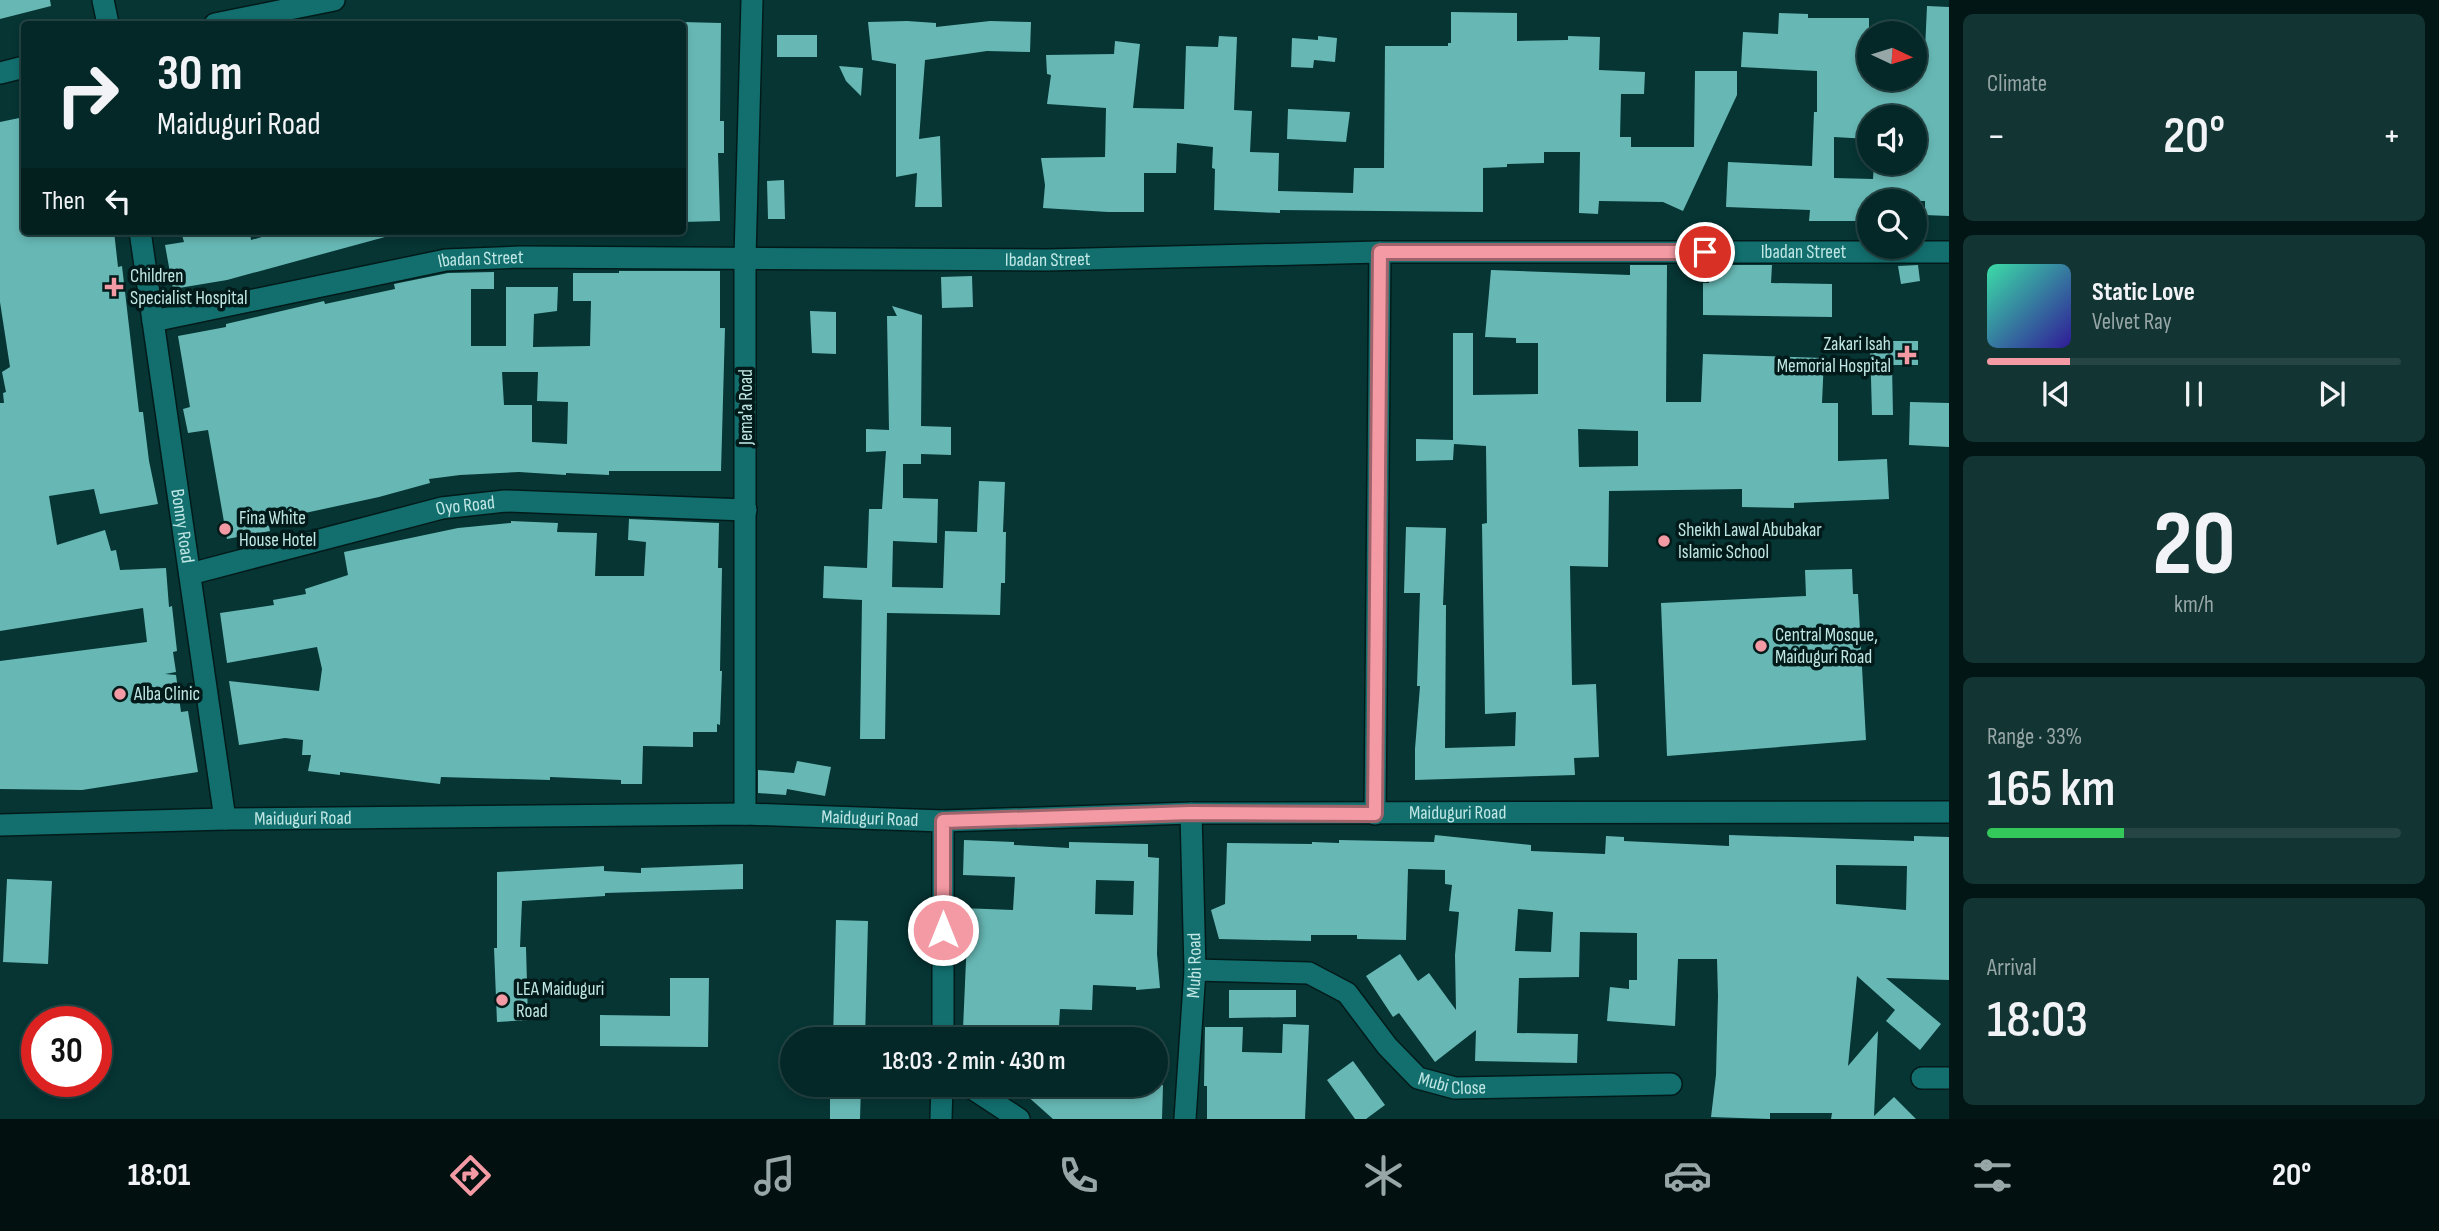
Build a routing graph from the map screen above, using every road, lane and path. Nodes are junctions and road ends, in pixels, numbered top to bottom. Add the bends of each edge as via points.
1 (103, 0) edge
2 (334, 0) edge
3 (752, 0) edge
4 (107, 21) edge
5 (230, 21) edge
6 (21, 68) edge
7 (0, 73) edge
8 (141, 235) edge
9 (1949, 251) edge
10 (1380, 252) junction
11 (745, 258) junction
12 (153, 321) junction
13 (746, 510) junction
14 (190, 574) junction
15 (1191, 813) junction
16 (1949, 813) edge
17 (745, 814) junction
18 (1375, 814) junction
19 (225, 818) junction
20 (943, 821) junction
21 (0, 825) edge
22 (1195, 970) junction
23 (943, 1027) edge
24 (1949, 1077) edge
25 (1922, 1078) dead end
26 (1671, 1084) dead end
27 (942, 1097) edge
28 (985, 1097) edge
29 (941, 1119) edge
30 (1019, 1119) edge
31 (1185, 1119) edge

1 - 4 street
2 - 5 street
3 - 11 street, Jema'a Road
6 - 7 street
8 - 12 street, Bonny Road
9 - 10 street, Ibadan Street
10 - 11 street, Ibadan Street via 1046,260
10 - 18 street
11 - 12 street, Ibadan Street via 446,260
11 - 13 street, Jema'a Road
12 - 14 street, Bonny Road
13 - 14 street, Oyo Road via 505,501 442,508
13 - 17 street, Jema'a Road
14 - 19 street, Bonny Road
15 - 18 street, Maiduguri Road
15 - 20 street, Maiduguri Road
15 - 22 street, Mubi Road
16 - 18 street, Maiduguri Road
17 - 19 street, Maiduguri Road
17 - 20 street, Maiduguri Road
19 - 21 street, Maiduguri Road
20 - 23 street
22 - 26 street, Mubi Close via 1309,973 1347,993 1418,1078 1455,1088
22 - 31 street, Mubi Road
24 - 25 street
27 - 29 street
28 - 30 street

